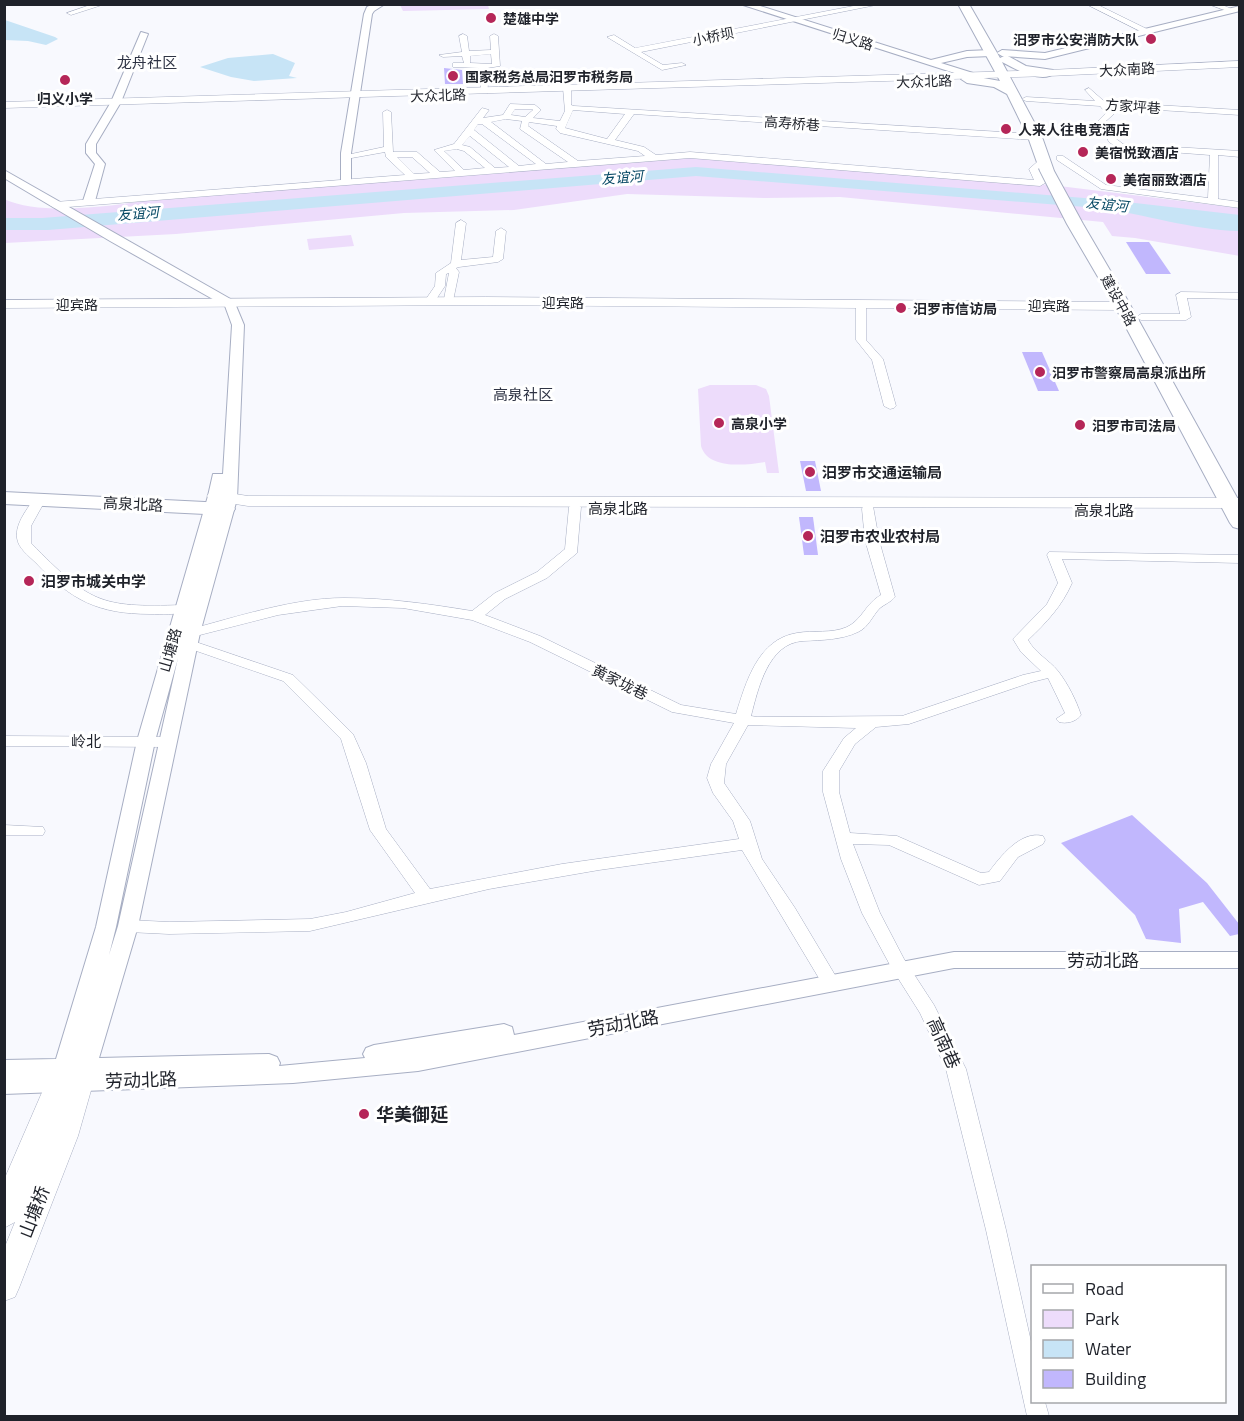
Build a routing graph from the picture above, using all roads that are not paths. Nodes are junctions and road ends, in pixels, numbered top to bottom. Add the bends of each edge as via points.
1 (102, 4) edge
2 (381, 4) edge
3 (742, 4) edge
4 (878, 4) edge
5 (963, 4) edge
6 (973, 4) edge
7 (1089, 4) edge
8 (1211, 4) edge
9 (1233, 8) edge
10 (71, 14) dead end
11 (795, 21) junction
12 (1145, 30) junction
13 (144, 34) dead end
14 (463, 36) dead end
15 (494, 36) dead end
16 (611, 37) dead end
17 (633, 51) junction
18 (495, 52) junction
19 (466, 54) junction
20 (443, 55) dead end
21 (999, 55) junction
22 (932, 63) junction
23 (456, 65) dead end
24 (467, 65) junction
25 (682, 65) dead end
26 (483, 66) junction
27 (1239, 66) edge
28 (949, 69) junction
29 (1051, 75) junction
30 (936, 76) junction
31 (968, 77) junction
32 (1013, 83) junction
33 (567, 89) junction
34 (1089, 90) dead end
35 (485, 91) junction
36 (356, 96) junction
37 (116, 104) junction
38 (1103, 104) junction
39 (4, 106) edge
40 (567, 106) junction
41 (485, 110) dead end
42 (387, 112) dead end
43 (631, 112) junction
44 (1239, 113) edge
45 (506, 117) junction
46 (527, 119) junction
47 (480, 122) junction
48 (562, 124) junction
49 (469, 131) junction
50 (1035, 137) junction
51 (594, 139) junction
52 (609, 142) junction
53 (574, 145) dead end
54 (457, 146) junction
55 (438, 150) junction
56 (389, 152) junction
57 (1214, 153) junction
58 (414, 154) junction
59 (1239, 154) edge
60 (346, 156) junction
61 (653, 158) junction
62 (575, 164) junction
63 (1061, 164) junction
64 (1046, 165) junction
65 (544, 166) junction
66 (516, 168) junction
67 (492, 170) junction
68 (461, 172) junction
69 (4, 173) edge
70 (437, 174) junction
71 (411, 176) junction
72 (4, 179) edge
73 (346, 180) junction
74 (89, 201) junction
75 (1213, 202) junction
76 (1239, 205) edge
77 (59, 209) junction
78 (460, 223) dead end
79 (501, 231) dead end
80 (453, 266) junction
81 (1239, 296) edge
82 (431, 299) junction
83 (449, 299) junction
84 (4, 302) edge
85 (222, 302) junction
86 (1121, 303) junction
87 (861, 304) junction
88 (1141, 317) junction
89 (890, 406) dead end
90 (4, 487) edge
91 (4, 498) edge
92 (40, 500) junction
93 (220, 503) junction
94 (575, 507) junction
95 (1237, 508) edge
96 (867, 509) junction
97 (1239, 559) edge
98 (182, 609) junction
99 (475, 616) junction
100 (191, 639) junction
101 (1052, 673) junction
102 (1064, 719) dead end
103 (742, 720) junction
104 (872, 723) junction
105 (4, 741) edge
106 (146, 741) junction
107 (168, 742) junction
108 (4, 830) edge
109 (37, 831) dead end
110 (844, 838) junction
111 (1037, 840) dead end
112 (747, 844) junction
113 (427, 897) junction
114 (128, 926) junction
115 (1239, 951) edge
116 (1239, 960) edge
117 (900, 966) junction
118 (826, 975) junction
119 (4, 1069) edge
120 (73, 1074) junction
121 (4, 1085) edge
122 (50, 1137) junction
123 (4, 1216) edge
124 (4, 1288) edge
125 (1031, 1389) edge

1 - 10 street
2 - 36 street via 368,14
3 - 11 street, 归义路
4 - 11 street, 小桥坝
5 - 21 main road
6 - 21 main road
7 - 12 street
8 - 9 street
9 - 12 street
11 - 17 street, 小桥坝
11 - 22 street, 归义路
12 - 21 street via 1045,56
13 - 37 street
14 - 19 street
15 - 18 street
16 - 17 street
17 - 25 street via 662,68
18 - 19 street
18 - 26 street via 496,66
19 - 20 street
19 - 24 street
21 - 22 street via 967,54
21 - 29 main road via 1023,69
21 - 32 main road
22 - 28 street, 归义路
22 - 31 street
23 - 24 street
24 - 26 street
26 - 35 street
27 - 29 main road, 大众南路
28 - 30 main road
28 - 31 street, 归义路
29 - 32 main road, 大众南路
30 - 31 main road, 大众北路
30 - 33 main road, 大众北路
31 - 32 main road
31 - 33 main road, 大众北路
32 - 38 street, 方家坪巷
32 - 50 main road, 建设中路
32 - 63 main road, 建设中路
33 - 35 main road, 大众北路
33 - 36 main road, 大众北路
33 - 40 street
34 - 38 street
35 - 36 main road, 大众北路
36 - 37 main road, 大众北路
36 - 60 street
37 - 39 main road, 大众北路
37 - 74 street via 91,144 91,153 100,164
38 - 44 street, 方家坪巷
38 - 57 street via 1111,113 1102,121 1112,140 1121,146
40 - 43 street, 高寿桥巷
40 - 48 street via 569,111
41 - 47 street
42 - 56 street
43 - 50 street, 高寿桥巷
43 - 52 street
45 - 46 street
45 - 46 street via 513,106 535,107 537,110
45 - 47 street
46 - 48 street
46 - 62 street via 524,127
47 - 49 street
47 - 65 street
48 - 51 street via 563,131
49 - 54 street
49 - 66 street
50 - 64 main road, 建设中路
51 - 52 street
51 - 53 street
52 - 61 street via 640,149
54 - 55 street
54 - 67 street via 467,149
55 - 58 street
55 - 68 street
56 - 58 street
56 - 60 street
56 - 71 street
57 - 59 street
57 - 75 street
58 - 70 street
60 - 73 street
61 - 62 street
61 - 64 street via 742,158 1040,183 1033,169
62 - 65 street
63 - 75 street via 1075,165 1089,180 1104,187
63 - 88 main road, 建设中路
64 - 86 main road, 建设中路
65 - 66 street
66 - 67 street
67 - 68 street
68 - 70 street
69 - 77 street
70 - 71 street
71 - 73 street
72 - 77 street
73 - 74 street
74 - 77 street
75 - 76 street
77 - 85 street
78 - 80 street
79 - 80 street via 498,259
80 - 82 street via 441,273 440,286
80 - 83 street
81 - 88 street via 1181,295 1186,317
82 - 83 main road, 迎宾路
82 - 85 main road, 迎宾路
83 - 86 main road, 迎宾路
84 - 85 main road, 迎宾路
85 - 87 main road, 迎宾路
85 - 93 street, 山塘路 via 238,325
86 - 87 main road, 迎宾路
86 - 95 main road, 建设中路
87 - 89 street via 861,340 877,359
88 - 95 main road, 建设中路 via 1182,387
90 - 93 main road, 高泉北路
91 - 92 main road, 高泉北路
92 - 93 main road, 高泉北路
92 - 98 street via 24,523 23,538 67,585 96,603 122,609
93 - 94 main road, 高泉北路
93 - 95 main road, 高泉北路
93 - 98 street, 山塘路
93 - 100 street, 山塘路
94 - 96 main road, 高泉北路
94 - 99 street via 572,550 542,575 500,596
95 - 96 main road, 高泉北路
96 - 103 street via 888,597 878,601 859,626 843,634 793,636 779,644 759,670
97 - 101 street via 1054,555 1065,583 1060,597 1020,639 1024,649
98 - 106 street, 山塘路
99 - 100 street, 黄家垅巷 via 403,604 342,602 278,611
99 - 103 street, 黄家垅巷 via 535,639 677,709
100 - 107 street, 山塘路
100 - 113 street via 288,678 348,737 378,830
101 - 102 street via 1073,715
101 - 104 street, 黄家垅巷 via 904,721
103 - 104 street, 黄家垅巷
103 - 112 street via 738,734 716,766 715,781 740,818
104 - 110 street, 高南巷 via 849,741 831,771 831,792
105 - 106 street, 岭北
106 - 107 street, 岭北
106 - 120 street, 山塘路
107 - 114 street, 山塘路
108 - 109 street
110 - 111 street via 891,840 979,879 994,877 1012,852
110 - 117 street, 高南巷 via 871,913
112 - 113 street via 587,866
112 - 118 street
113 - 114 street via 310,925
114 - 120 street, 山塘路
115 - 117 street, 劳动北路 via 950,952
116 - 117 street, 劳动北路 via 954,960
117 - 118 street, 劳动北路
117 - 120 street, 劳动北路 via 418,1062 293,1074
117 - 125 street, 高南巷 via 928,1010 956,1069
118 - 120 street, 劳动北路 via 410,1050 291,1062
119 - 120 street, 劳动北路
120 - 121 street, 劳动北路
120 - 122 main road, 山塘路
122 - 123 main road, 山塘桥
122 - 124 main road, 山塘桥

